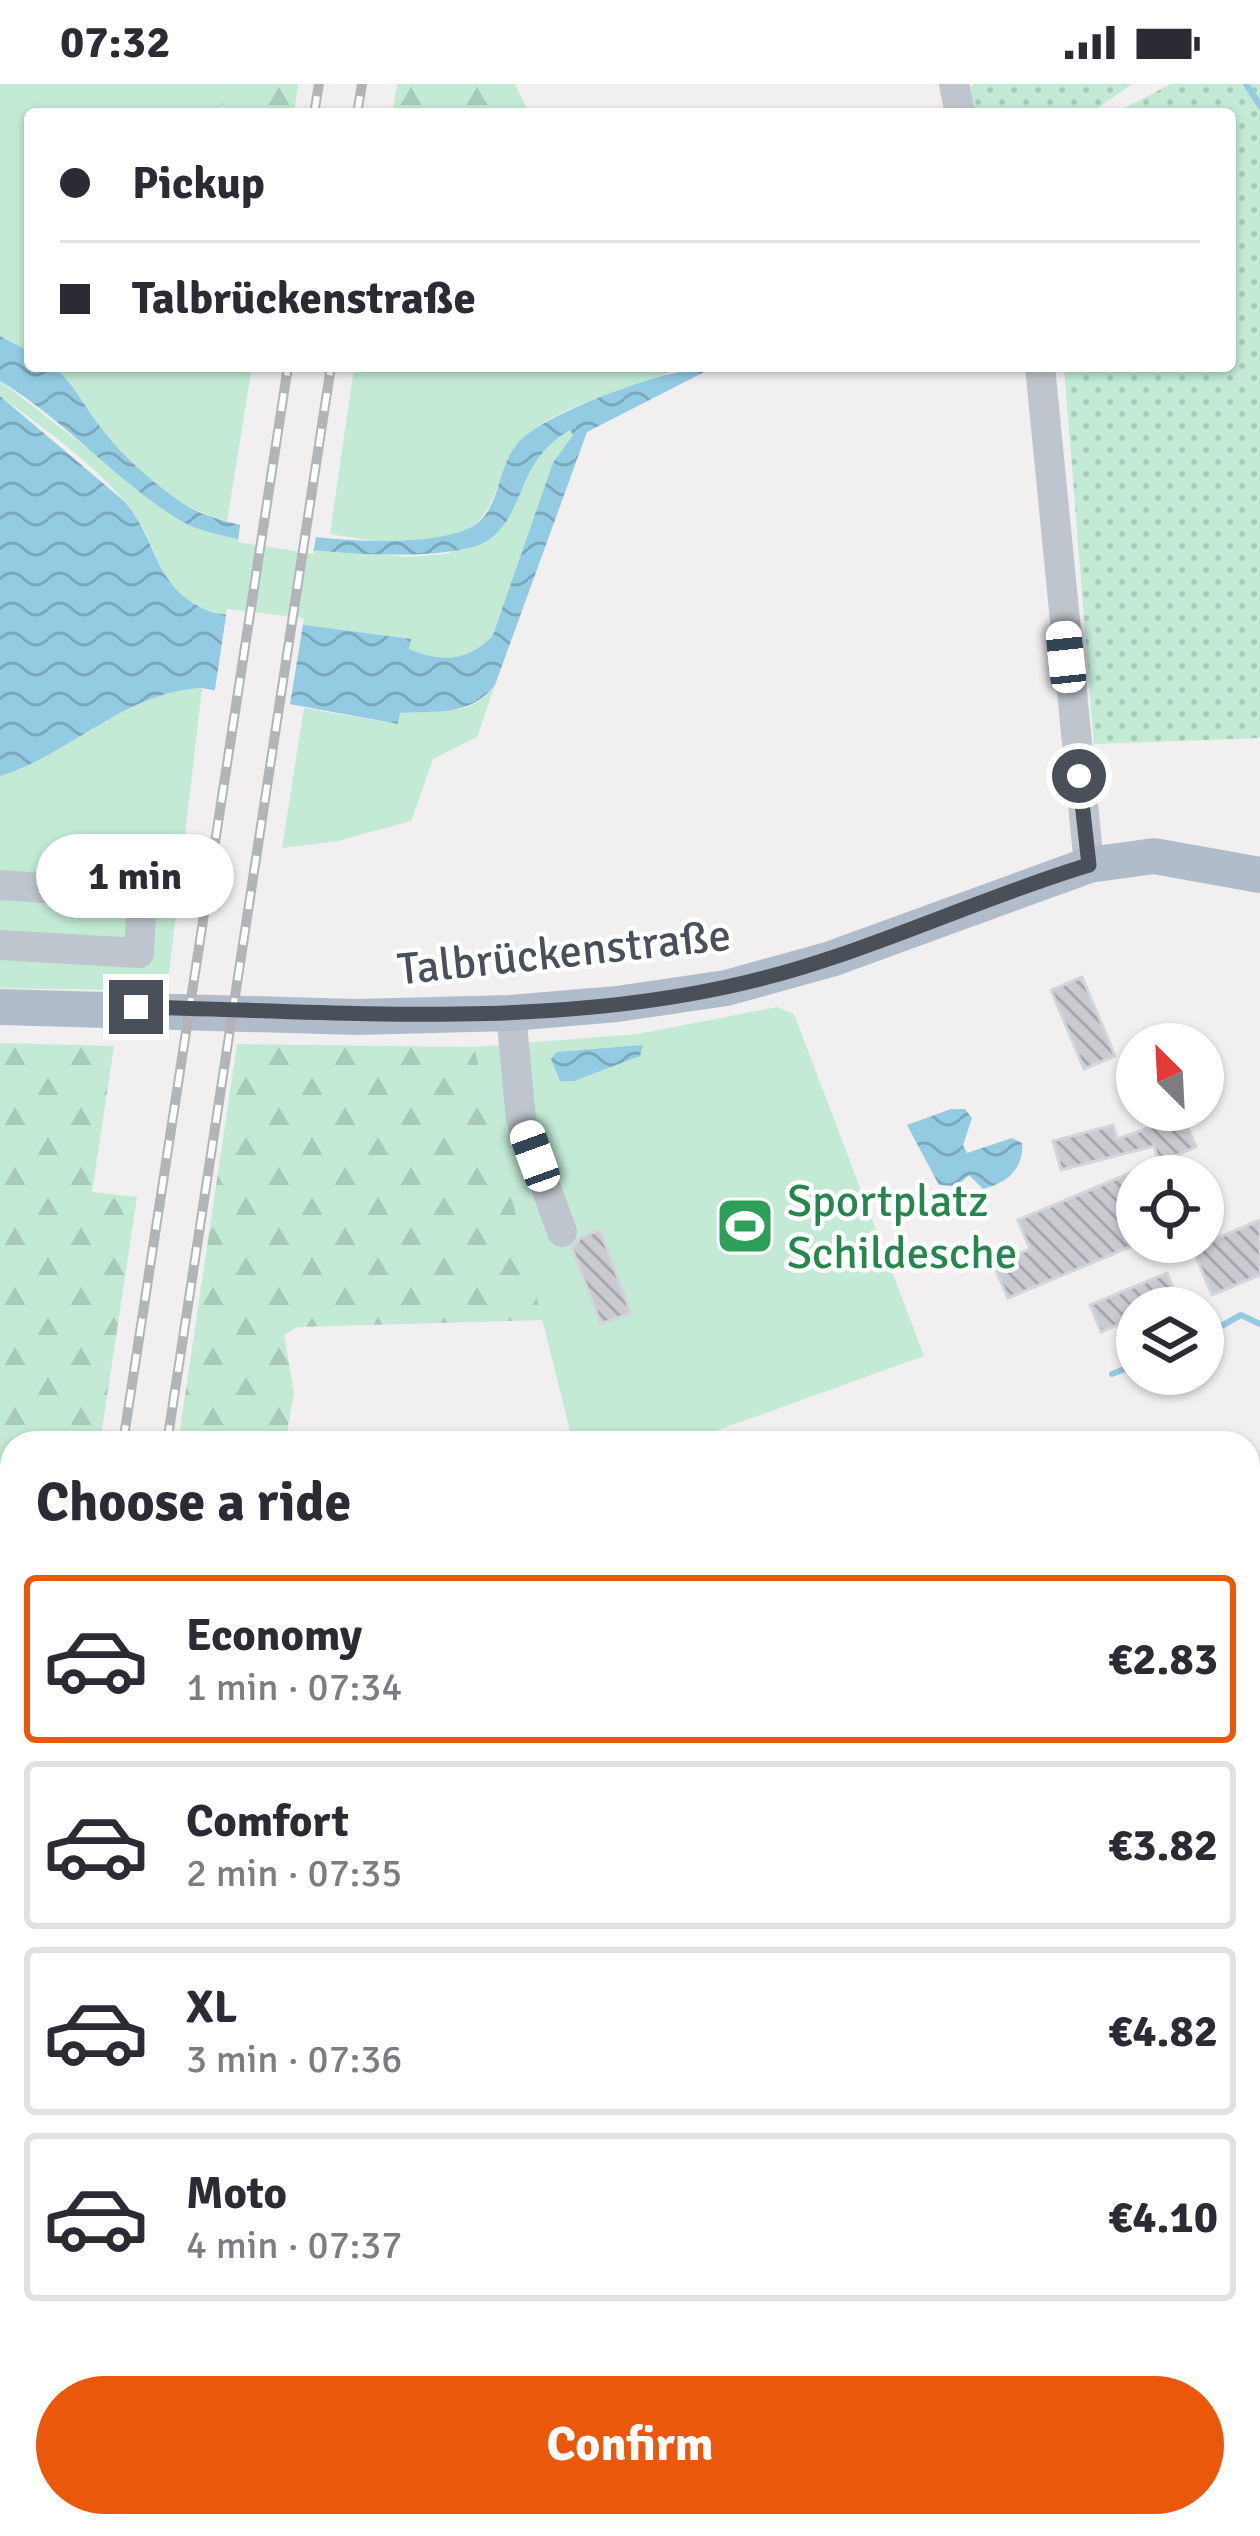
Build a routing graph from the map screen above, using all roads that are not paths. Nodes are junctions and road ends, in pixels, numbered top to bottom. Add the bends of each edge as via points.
1 (1041, 372) edge
2 (1089, 865) junction
3 (1260, 875) edge
4 (0, 885) edge
5 (0, 945) edge
6 (0, 1007) edge
7 (511, 1013) junction
8 (562, 1232) dead end

1 - 2 lane
2 - 3 main road, Talbrückenstraße via 1154,856
2 - 7 main road, Talbrückenstraße via 761,979
4 - 5 lane via 142,895 139,953
6 - 7 main road, Talbrückenstraße
7 - 8 lane via 521,1119

